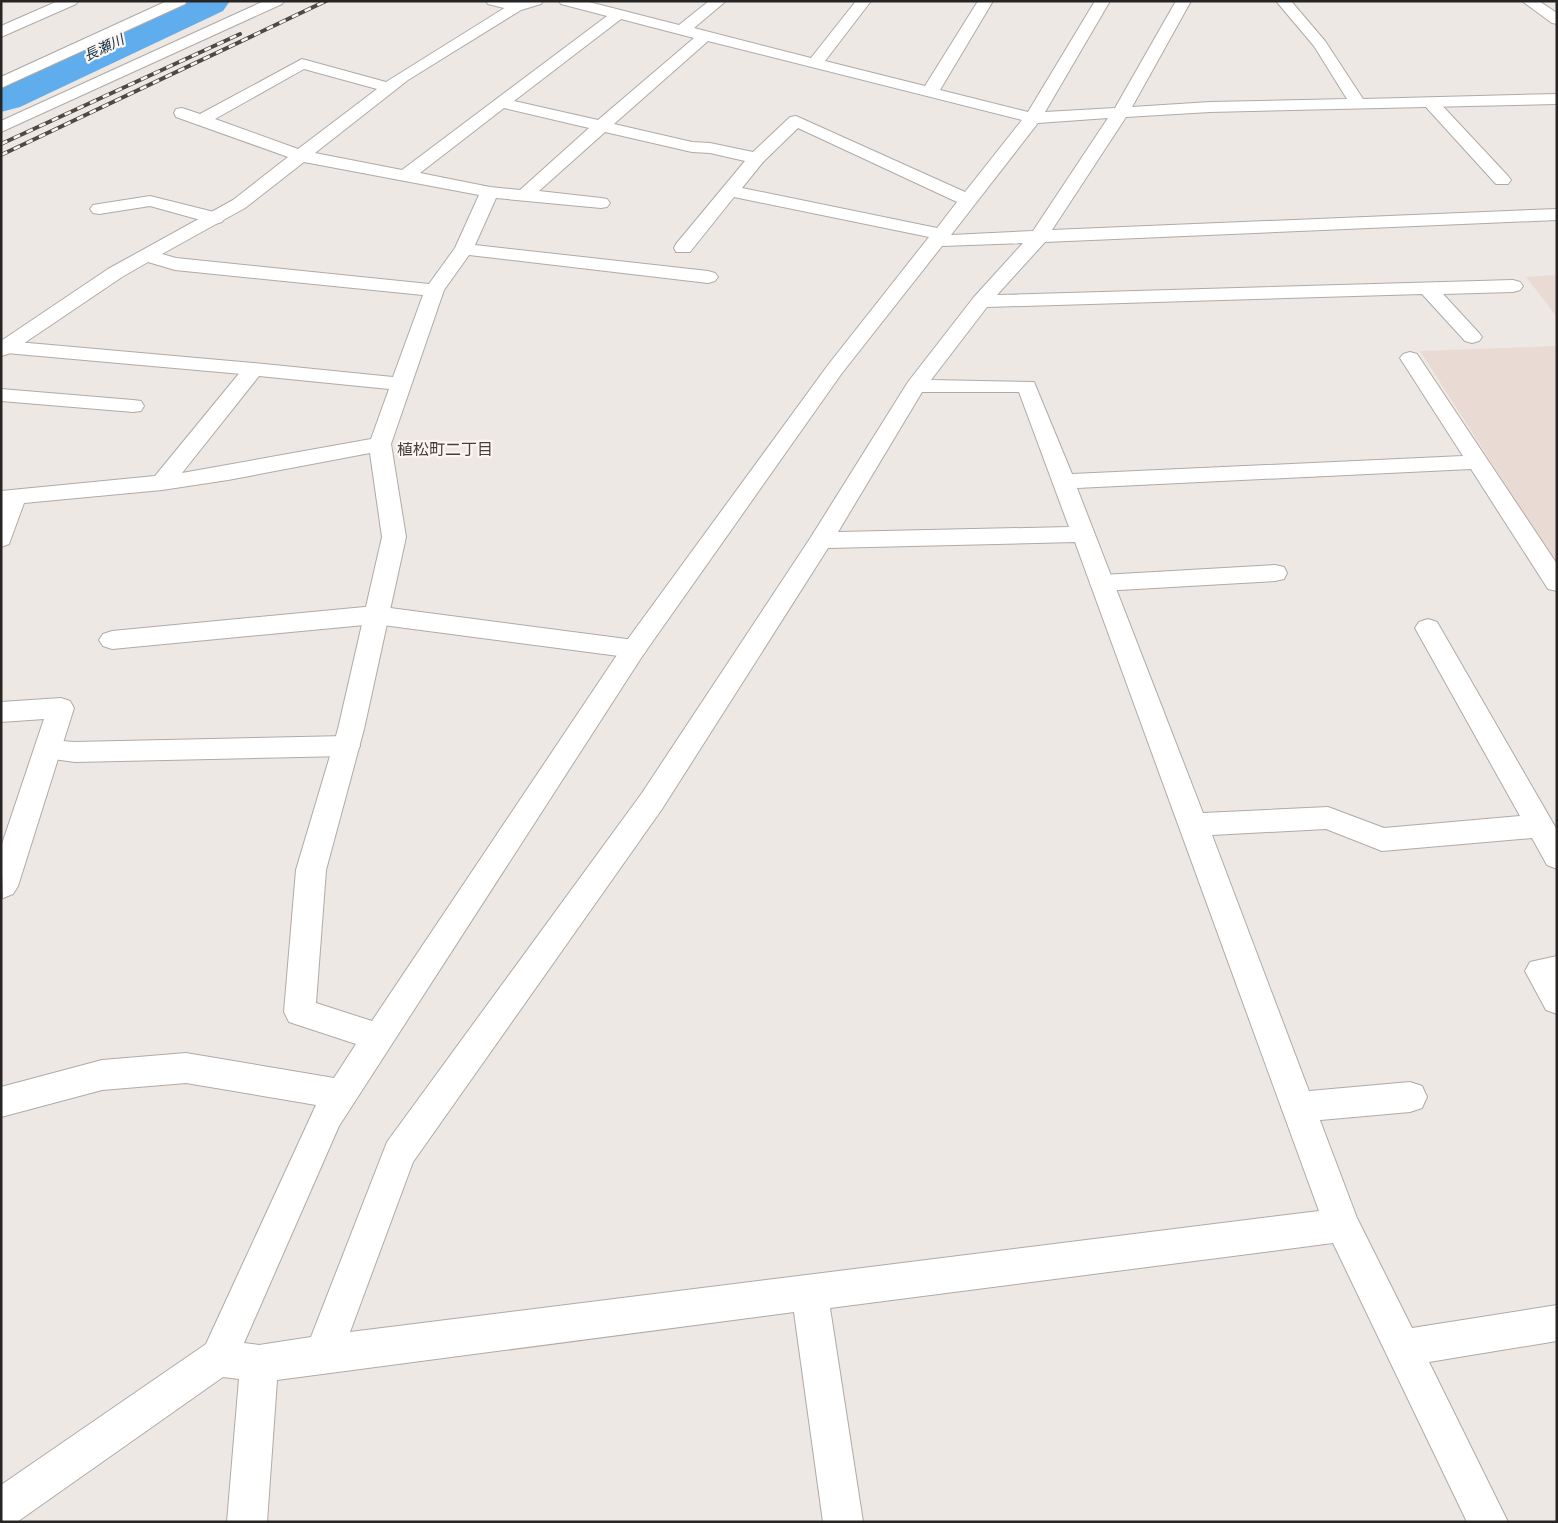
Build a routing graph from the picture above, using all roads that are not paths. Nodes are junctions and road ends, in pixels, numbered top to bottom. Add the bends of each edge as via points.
1 (71, 1) edge
2 (180, 1) edge
3 (277, 1) edge
4 (493, 1) edge
5 (536, 1) edge
6 (566, 1) edge
7 (719, 1) edge
8 (864, 1) edge
9 (986, 1) edge
10 (1103, 1) edge
11 (1184, 1) edge
12 (1283, 1) edge
13 (1553, 1) edge
14 (1530, 2) edge
15 (516, 7) junction
16 (617, 15) junction
17 (1557, 20) edge
18 (682, 30) junction
19 (1, 32) edge
20 (706, 35) junction
21 (815, 63) junction
22 (1, 83) edge
23 (388, 87) junction
24 (930, 92) junction
25 (1557, 100) edge
26 (502, 103) junction
27 (1431, 103) junction
28 (1358, 104) junction
29 (182, 113) dead end
30 (1120, 113) junction
31 (1033, 118) junction
32 (202, 120) junction
33 (1, 127) edge
34 (602, 127) junction
35 (300, 156) junction
36 (756, 158) junction
37 (405, 176) junction
38 (1502, 180) dead end
39 (730, 191) junction
40 (490, 192) junction
41 (525, 195) junction
42 (968, 200) junction
43 (601, 203) dead end
44 (98, 209) dead end
45 (1557, 214) edge
46 (214, 218) junction
47 (939, 237) junction
48 (1038, 238) junction
49 (683, 248) dead end
50 (464, 249) junction
51 (147, 256) junction
52 (708, 277) dead end
53 (1513, 286) dead end
54 (434, 290) junction
55 (1429, 290) junction
56 (981, 301) junction
57 (1472, 337) dead end
58 (3, 348) edge
59 (1410, 358) dead end
60 (253, 369) junction
61 (401, 384) junction
62 (915, 386) junction
63 (1, 395) edge
64 (133, 406) dead end
65 (380, 444) junction
66 (1478, 462) junction
67 (1064, 481) junction
68 (162, 483) junction
69 (8, 497) edge
70 (1085, 534) junction
71 (1, 539) edge
72 (821, 540) junction
73 (1275, 573) dead end
74 (1102, 582) junction
75 (1557, 583) edge
76 (375, 615) junction
77 (1428, 628) dead end
78 (112, 640) dead end
79 (634, 649) junction
80 (1, 712) edge
81 (346, 746) junction
82 (48, 750) junction
83 (1193, 825) junction
84 (1539, 826) junction
85 (1557, 857) edge
86 (3, 886) dead end
87 (1557, 969) edge
88 (1557, 1000) edge
89 (379, 1037) junction
90 (342, 1094) junction
91 (1410, 1097) dead end
92 (1, 1102) edge
93 (1298, 1107) junction
94 (1342, 1225) junction
95 (809, 1293) junction
96 (1557, 1323) edge
97 (1404, 1348) junction
98 (323, 1354) junction
99 (219, 1358) junction
100 (259, 1364) junction
101 (1, 1509) edge
102 (247, 1522) edge
103 (843, 1522) edge
104 (1488, 1522) edge

1 - 19 street
2 - 22 street
3 - 33 street
4 - 15 street
5 - 15 street
6 - 16 street
7 - 18 street
8 - 21 street
9 - 24 street
10 - 31 street
11 - 30 street
12 - 28 street via 1320,44
13 - 14 street
14 - 17 street
15 - 23 street
16 - 18 street
16 - 26 street
18 - 20 street
20 - 21 street
20 - 34 street
21 - 24 street
23 - 32 street via 302,64
23 - 35 street
24 - 31 street
25 - 27 street
26 - 34 street
26 - 37 street
27 - 28 street
27 - 38 street
28 - 30 street via 1210,107
29 - 32 street
30 - 31 street
30 - 48 street
31 - 42 street
32 - 35 street
34 - 36 street via 692,148 710,148
34 - 41 street
35 - 37 street
35 - 46 street via 239,204
36 - 39 street
36 - 42 street via 796,121
37 - 40 street
39 - 47 street
39 - 49 street
40 - 41 street
40 - 50 street
41 - 43 street
42 - 47 street
44 - 46 street via 150,201
45 - 48 street
46 - 51 street
47 - 48 street
47 - 79 street via 836,369
48 - 56 street
50 - 52 street
50 - 54 street
51 - 54 street via 175,264
51 - 58 street via 114,273
53 - 55 street
54 - 61 street
55 - 56 street
55 - 57 street
56 - 62 street
58 - 60 street
59 - 66 street
60 - 61 street
60 - 68 street
61 - 65 street
62 - 67 street via 1027,386
62 - 72 street
63 - 64 street
65 - 68 street
65 - 76 street via 394,537
66 - 67 street
66 - 75 street
67 - 70 street
68 - 69 street
69 - 71 street
70 - 72 street
70 - 74 street
72 - 98 street via 652,801 399,1153
73 - 74 street
74 - 83 street
76 - 78 street
76 - 79 street
76 - 81 street
77 - 84 street
79 - 89 street
80 - 82 street via 61,708
81 - 82 street
81 - 89 street via 311,870 300,1012
82 - 86 street
83 - 84 street via 1328,818 1382,840
83 - 93 street
84 - 85 street
87 - 88 street via 1541,971
89 - 90 street
90 - 92 street via 186,1068 102,1075
90 - 99 street via 327,1116
91 - 93 street
93 - 94 street
94 - 95 street
94 - 97 street
95 - 98 street
95 - 103 street
96 - 97 street
97 - 104 street
98 - 100 street
99 - 100 street
99 - 101 street
100 - 102 street

